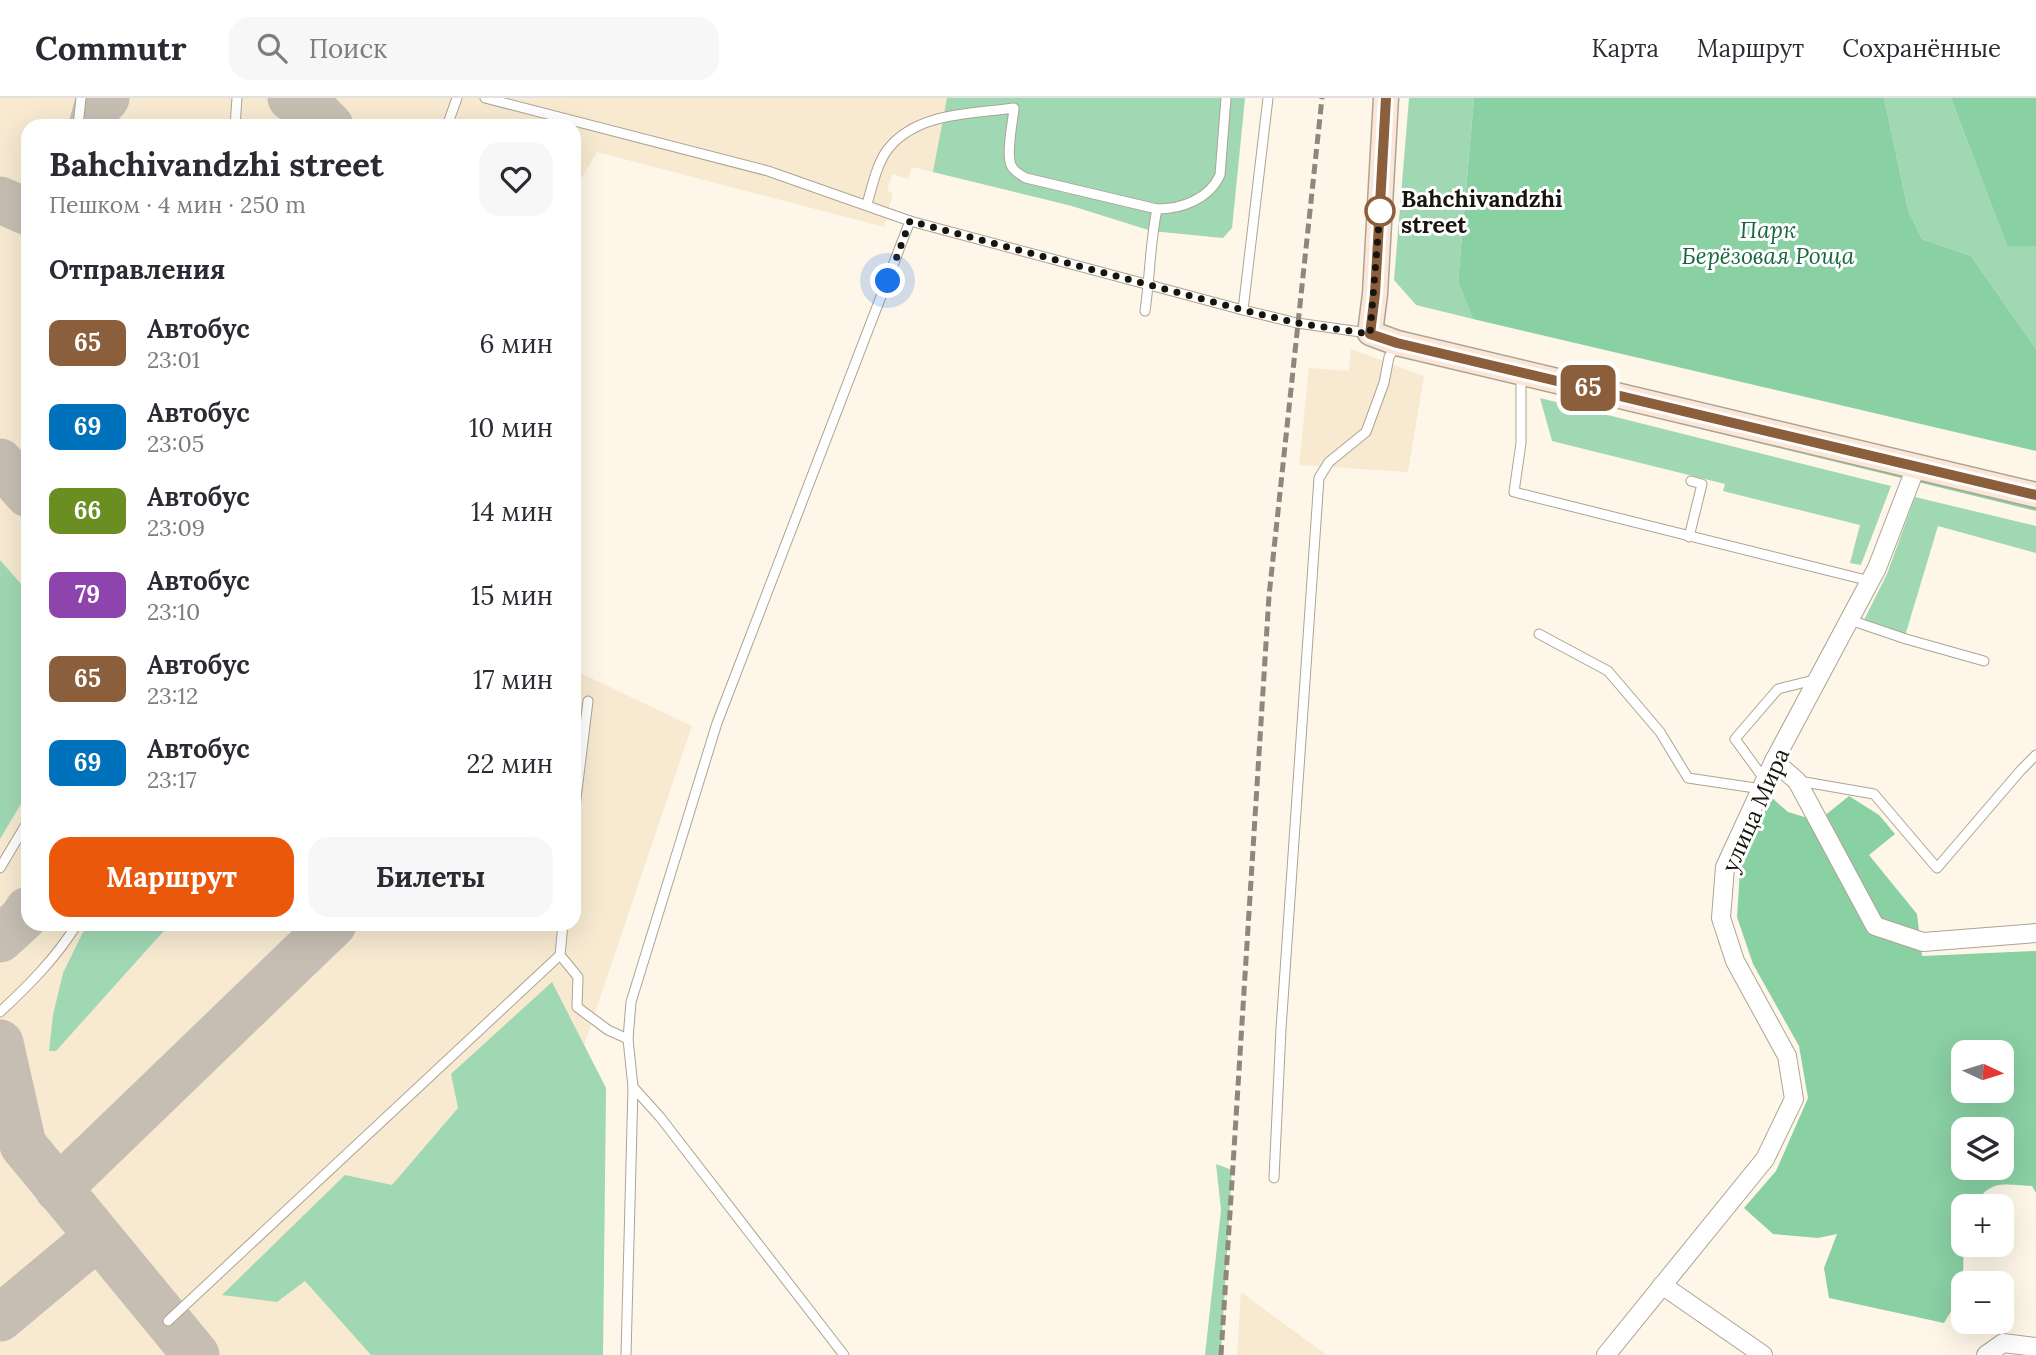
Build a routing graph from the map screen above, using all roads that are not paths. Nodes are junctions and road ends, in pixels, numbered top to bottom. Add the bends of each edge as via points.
1 (80, 98) edge
2 (237, 98) edge
3 (457, 98) edge
4 (485, 98) edge
5 (1226, 98) edge
6 (1268, 98) edge
7 (1386, 98) edge
8 (1015, 103) edge
9 (78, 119) edge
10 (236, 119) edge
11 (450, 119) edge
12 (566, 119) edge
13 (581, 123) edge
14 (867, 204) junction
15 (1157, 209) junction
16 (910, 221) junction
17 (1150, 284) junction
18 (1243, 310) junction
19 (1145, 311) dead end
20 (1370, 334) junction
21 (1397, 343) junction
22 (1521, 372) junction
23 (1916, 467) junction
24 (1691, 481) dead end
25 (2036, 495) edge
26 (1689, 537) junction
27 (1870, 581) junction
28 (1850, 620) junction
29 (1539, 635) dead end
30 (1984, 661) dead end
31 (1819, 678) junction
32 (587, 701) dead end
33 (581, 754) edge
34 (2036, 755) edge
35 (1774, 761) junction
36 (1797, 781) junction
37 (1764, 785) junction
38 (21, 833) edge
39 (0, 868) edge
40 (73, 931) edge
41 (562, 931) edge
42 (2036, 933) edge
43 (560, 955) junction
44 (0, 1012) edge
45 (628, 1039) junction
46 (633, 1087) junction
47 (1274, 1178) dead end
48 (1662, 1285) junction
49 (167, 1321) dead end
50 (2036, 1347) edge
51 (626, 1355) edge
52 (844, 1355) edge
53 (1606, 1355) edge
54 (1763, 1355) edge
55 (1986, 1355) edge

1 - 9 lane
2 - 10 lane
3 - 11 lane
4 - 12 lane
5 - 15 lane via 1223,157 1216,183 1186,205
6 - 18 lane
7 - 20 main road
8 - 14 lane via 934,119 905,133 887,149
8 - 15 lane via 1009,154 1014,170 1026,178
13 - 14 lane via 768,171
14 - 16 lane
15 - 17 lane
16 - 17 lane
16 - 45 lane via 717,723 631,1002
17 - 18 lane
17 - 19 lane
18 - 20 lane
20 - 21 main road
21 - 22 main road
21 - 47 lane via 1366,432 1329,462 1319,478
22 - 23 main road
22 - 26 lane via 1521,443 1514,492
23 - 25 main road
23 - 27 street, улица Мира
24 - 26 lane via 1702,484
26 - 27 lane
27 - 28 street, улица Мира
28 - 30 lane
28 - 31 street, улица Мира
29 - 37 lane via 1608,671 1660,732 1688,778
31 - 35 street, улица Мира
31 - 37 lane via 1778,689 1735,739
32 - 33 lane
34 - 36 lane via 1937,868 1874,794
35 - 36 street
35 - 37 street, улица Мира
36 - 42 street via 1875,926 1923,942
37 - 48 street, улица Мира via 1725,867 1721,918 1735,961 1787,1056 1794,1099 1765,1159
38 - 39 lane
40 - 44 lane via 32,982
41 - 43 lane
43 - 45 lane via 578,977 576,1007
43 - 49 lane
45 - 46 lane
46 - 51 lane
46 - 52 lane
48 - 53 street, улица Мира
48 - 54 street
50 - 55 street via 2003,1343

